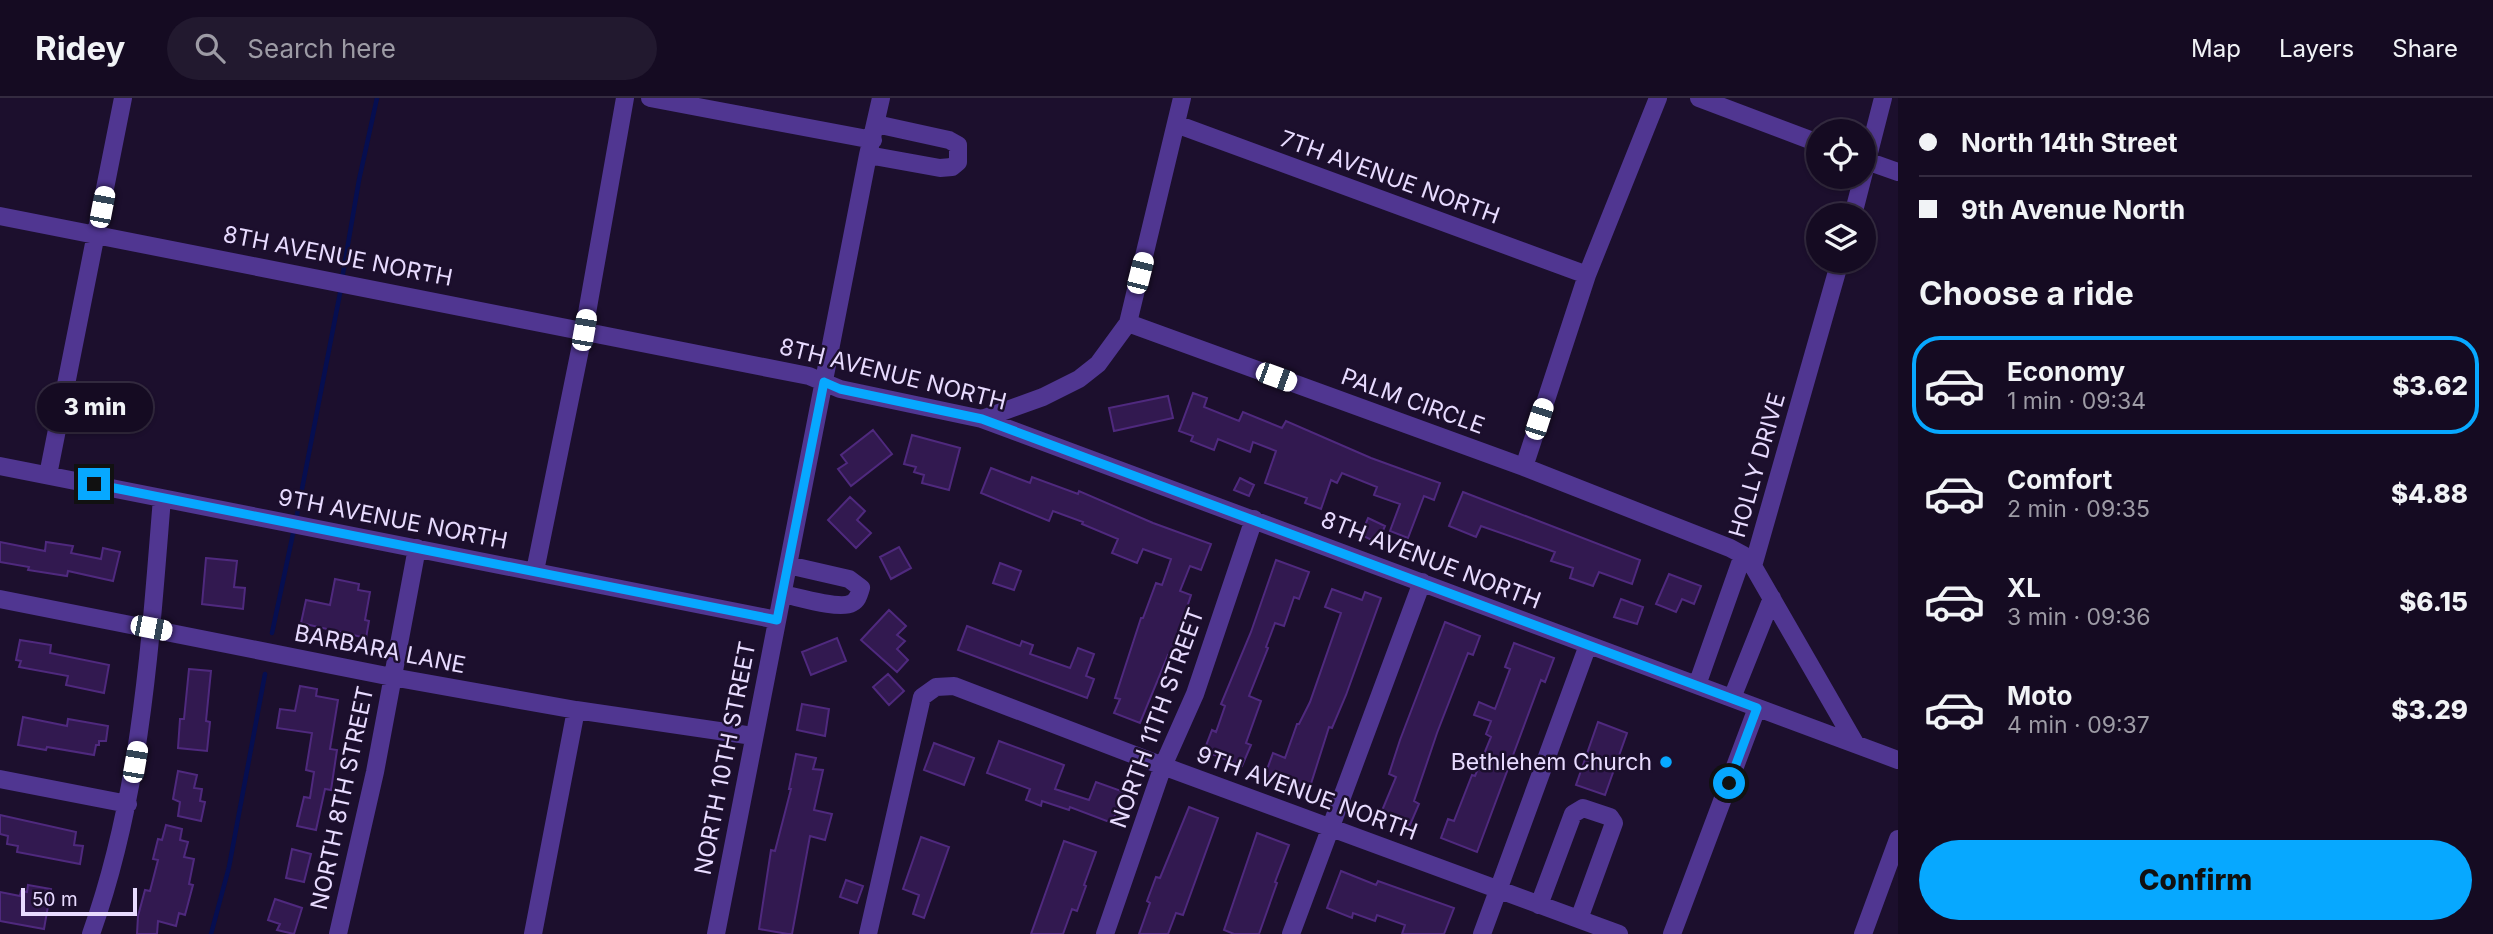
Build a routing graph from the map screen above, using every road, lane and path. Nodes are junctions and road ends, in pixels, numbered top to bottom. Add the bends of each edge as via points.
1 (124, 98) edge
2 (625, 98) edge
3 (650, 98) edge
4 (881, 98) edge
5 (1182, 98) edge
6 (1658, 98) edge
7 (1699, 98) edge
8 (1883, 98) edge
9 (1876, 123) edge
10 (1176, 124) junction
11 (1806, 138) edge
12 (872, 140) junction
13 (1876, 164) edge
14 (1898, 172) edge
15 (0, 216) edge
16 (97, 234) junction
17 (1836, 273) edge
18 (1587, 275) junction
19 (1128, 323) junction
20 (584, 330) junction
21 (824, 382) junction
22 (982, 419) junction
23 (0, 466) edge
24 (1524, 467) junction
25 (48, 475) junction
26 (162, 498) junction
27 (1254, 519) junction
28 (417, 548) junction
29 (1748, 561) junction
30 (788, 565) junction
31 (535, 571) junction
32 (1422, 582) junction
33 (783, 594) junction
34 (1772, 598) junction
35 (0, 599) edge
36 (777, 620) junction
37 (151, 628) junction
38 (1588, 645) junction
39 (392, 677) junction
40 (1697, 685) junction
41 (1732, 698) junction
42 (1757, 708) junction
43 (576, 710) junction
44 (754, 736) junction
45 (1855, 743) junction
46 (1898, 760) edge
47 (1163, 766) junction
48 (0, 779) edge
49 (128, 803) junction
50 (1331, 827) junction
51 (1898, 839) edge
52 (1499, 890) junction
53 (1539, 905) junction
54 (1579, 919) junction
55 (91, 934) edge
56 (338, 934) edge
57 (533, 934) edge
58 (716, 934) edge
59 (868, 934) edge
60 (1105, 934) edge
61 (1291, 934) edge
62 (1482, 934) edge
63 (1619, 934) edge
64 (1672, 934) edge
65 (1863, 934) edge

1 - 16 street
2 - 20 street
3 - 12 street
4 - 12 street, NORTH 10TH STREET
5 - 10 street
6 - 18 street
7 - 11 street
8 - 9 street
10 - 18 street, 7TH AVENUE NORTH
10 - 19 street
12 - 21 street, NORTH 10TH STREET
13 - 14 street
15 - 16 street, 8TH AVENUE NORTH
16 - 20 street, 8TH AVENUE NORTH
16 - 25 street
17 - 29 street, HOLLY DRIVE
18 - 24 street
19 - 22 street via 1098,364 1079,379
19 - 24 street, PALM CIRCLE
20 - 21 street, 8TH AVENUE NORTH
20 - 31 street
21 - 22 street, 8TH AVENUE NORTH
21 - 30 street, NORTH 10TH STREET
22 - 27 street, 8TH AVENUE NORTH
23 - 25 street, 9TH AVENUE NORTH
24 - 29 street, PALM CIRCLE
25 - 26 street, 9TH AVENUE NORTH
26 - 28 street, 9TH AVENUE NORTH
26 - 37 street
27 - 32 street, 8TH AVENUE NORTH
27 - 47 street, NORTH 11TH STREET via 1195,694
28 - 31 street, 9TH AVENUE NORTH
28 - 39 street, NORTH 8TH STREET
29 - 34 street, HOLLY DRIVE
29 - 40 street
30 - 33 street, NORTH 10TH STREET
30 - 33 street via 849,579 861,589 852,603 841,605
31 - 36 street, 9TH AVENUE NORTH
32 - 38 street, 8TH AVENUE NORTH
32 - 50 street
33 - 36 street, NORTH 10TH STREET
34 - 41 street
34 - 45 street, HOLLY DRIVE
35 - 37 street, BARBARA LANE
36 - 44 street, NORTH 10TH STREET
37 - 39 street, BARBARA LANE
37 - 49 street
38 - 40 street, 8TH AVENUE NORTH
38 - 52 street
39 - 43 street, BARBARA LANE
39 - 56 street, NORTH 8TH STREET
40 - 41 street, 8TH AVENUE NORTH
41 - 42 street, 8TH AVENUE NORTH
42 - 45 street, 8TH AVENUE NORTH
42 - 64 street
43 - 44 street, BARBARA LANE
43 - 57 street
44 - 58 street, NORTH 10TH STREET
45 - 46 street, 8TH AVENUE NORTH
47 - 50 street, 9TH AVENUE NORTH
47 - 59 street, 9TH AVENUE NORTH via 954,685 936,687 922,697
47 - 60 street, NORTH 11TH STREET
48 - 49 street
49 - 55 street
50 - 52 street, 9TH AVENUE NORTH
50 - 61 street
51 - 65 street
52 - 53 street, 9TH AVENUE NORTH
52 - 62 street
53 - 54 street, 9TH AVENUE NORTH
53 - 54 street via 1573,814 1583,808 1610,817 1614,823
54 - 63 street, 9TH AVENUE NORTH

